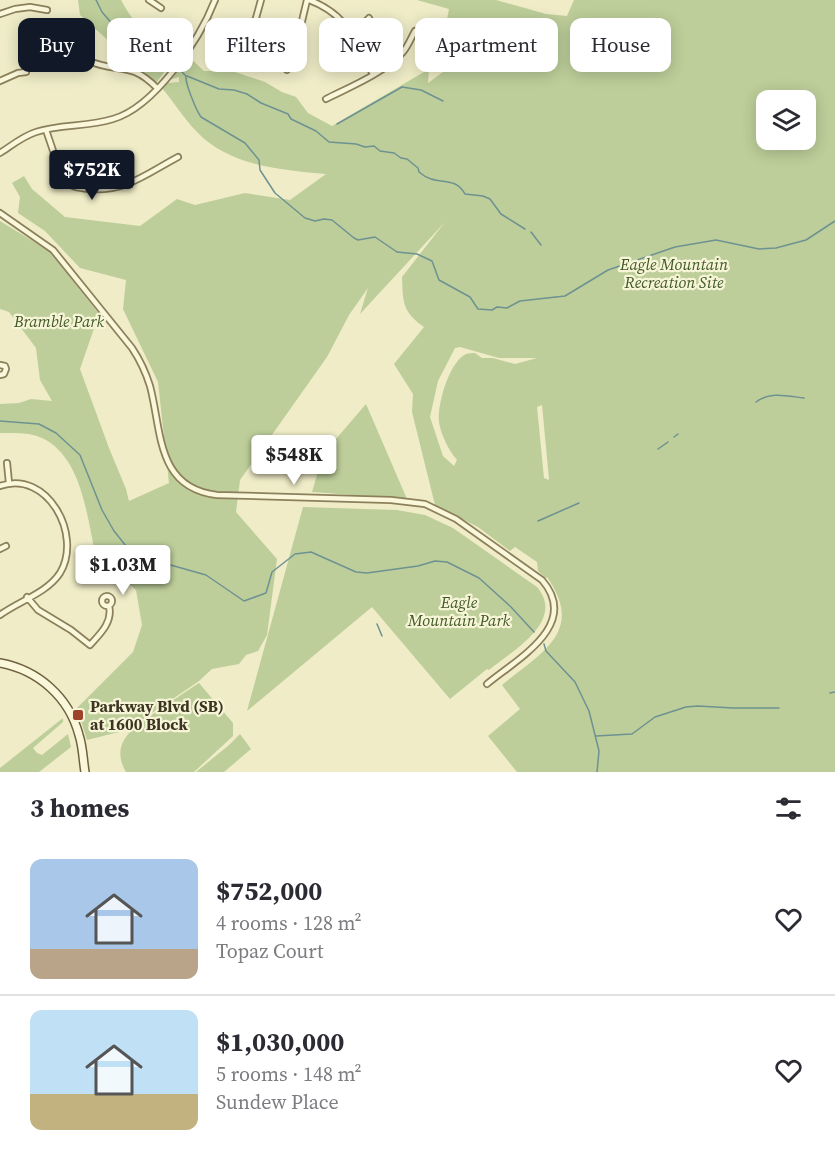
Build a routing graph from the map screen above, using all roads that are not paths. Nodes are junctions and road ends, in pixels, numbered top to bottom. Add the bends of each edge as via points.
1 (149, 0) edge
2 (215, 0) edge
3 (261, 0) edge
4 (308, 0) edge
5 (162, 8) dead end
6 (47, 10) dead end
7 (0, 14) edge
8 (256, 18) edge
9 (303, 18) edge
10 (340, 18) edge
11 (415, 31) dead end
12 (95, 64) edge
13 (26, 72) dead end
14 (373, 74) joint
15 (0, 81) edge
16 (157, 88) junction
17 (326, 99) dead end
18 (46, 130) junction
19 (0, 153) edge
20 (178, 158) dead end
21 (0, 213) edge
22 (0, 365) edge
23 (0, 375) edge
24 (7, 463) dead end
25 (9, 483) junction
26 (0, 486) edge
27 (6, 546) dead end
28 (0, 549) edge
29 (27, 597) junction
30 (110, 606) dead end
31 (0, 615) edge
32 (0, 663) edge
33 (487, 684) dead end
34 (85, 772) edge

1 - 5 street
2 - 16 street via 191,47
3 - 8 street
4 - 9 street
4 - 10 street via 325,6
6 - 7 street via 30,7
11 - 14 street via 405,50
12 - 16 street via 134,70
13 - 15 street
14 - 17 street
16 - 18 street via 137,108 114,119
18 - 19 street via 34,132
18 - 20 street via 63,180 77,188 107,191 124,187
21 - 33 street via 53,250 132,348 149,385 165,457 187,484 213,494 425,504 456,519 542,580 554,602 551,626
22 - 23 street via 6,369
24 - 25 street
25 - 26 street
25 - 29 street via 31,487 50,499 67,538 66,559 58,575
27 - 28 street
29 - 30 street via 38,610 90,645 108,623
29 - 31 street
32 - 34 street via 31,673 61,698 78,732

